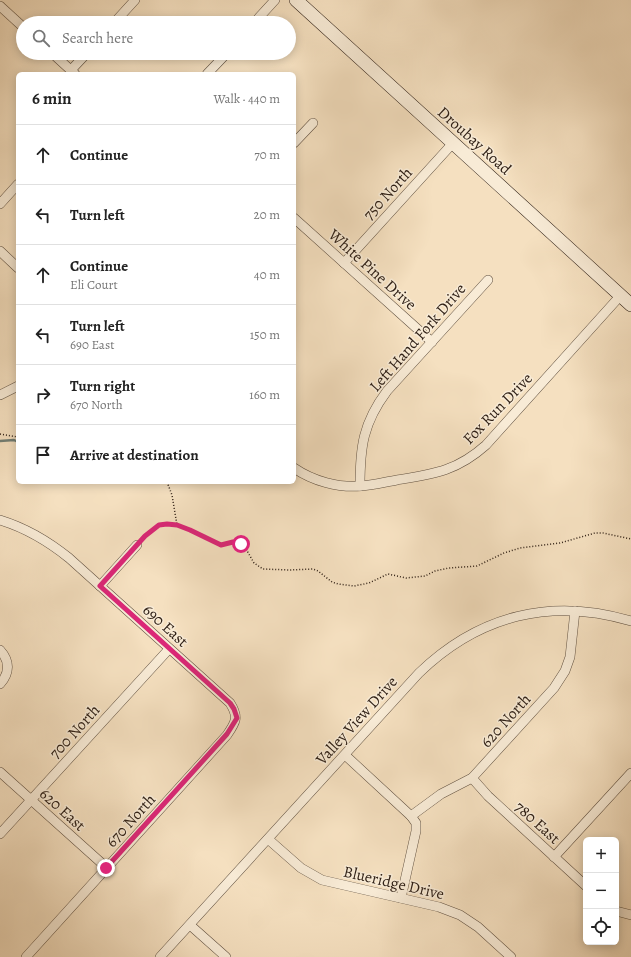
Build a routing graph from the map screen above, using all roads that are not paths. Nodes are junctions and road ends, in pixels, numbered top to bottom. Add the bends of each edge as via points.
1 (135, 0) edge
2 (275, 0) edge
3 (296, 0) edge
4 (0, 6) edge
5 (120, 16) edge
6 (260, 16) edge
7 (16, 21) edge
8 (60, 60) edge
9 (82, 60) edge
10 (220, 60) edge
11 (73, 72) edge
12 (210, 72) edge
13 (313, 123) dead end
14 (296, 141) edge
15 (453, 143) junction
16 (16, 186) edge
17 (0, 204) edge
18 (296, 220) edge
19 (0, 251) edge
20 (344, 263) junction
21 (16, 266) edge
22 (488, 280) dead end
23 (621, 295) junction
24 (631, 305) edge
25 (432, 342) junction
26 (16, 387) edge
27 (0, 396) edge
28 (296, 469) edge
29 (360, 486) junction
30 (0, 520) edge
31 (137, 545) road end
32 (100, 586) junction
33 (575, 611) junction
34 (631, 622) edge
35 (169, 648) junction
36 (0, 650) edge
37 (0, 684) edge
38 (237, 718) joint
39 (345, 755) junction
40 (0, 772) edge
41 (631, 773) edge
42 (472, 778) junction
43 (31, 800) junction
44 (411, 816) junction
45 (0, 834) edge
46 (268, 839) junction
47 (554, 857) junction
48 (106, 868) junction
49 (583, 883) edge
50 (401, 898) junction
51 (619, 912) edge
52 (631, 915) edge
53 (190, 925) junction
54 (26, 957) edge
55 (160, 957) edge
56 (226, 957) edge
57 (511, 957) edge

1 - 5 street
2 - 6 street
3 - 15 street, Droubay Road
4 - 7 street
8 - 11 street
9 - 11 street
10 - 12 street
13 - 14 street
15 - 20 street, 750 North
15 - 23 street, Droubay Road
16 - 17 street
18 - 20 street, White Pine Drive
19 - 21 street
20 - 25 street, White Pine Drive
22 - 25 street, Left Hand Fork Drive
23 - 24 street, Droubay Road
23 - 29 street, Fox Run Drive via 486,445 471,458 435,474
25 - 29 street, Left Hand Fork Drive via 387,391 373,412 362,448
26 - 27 street
28 - 29 street, Fox Run Drive via 323,482
30 - 32 street, 690 East via 33,534 58,549
31 - 32 street
32 - 35 street, 690 East
33 - 34 street, Valley View Drive via 611,615
33 - 39 street, Valley View Drive via 541,612 509,618 460,640 420,673
33 - 42 street, 620 North via 570,657 562,677
35 - 38 street, 690 East via 230,703
35 - 43 street, 700 North
36 - 37 street via 7,660 6,676
38 - 48 street, 670 North via 227,734
39 - 44 street
39 - 46 street, Valley View Drive
40 - 43 street, 620 East
41 - 47 street
42 - 44 street, 620 North via 441,794
42 - 47 street, 780 East
43 - 45 street, 700 North
43 - 48 street, 620 East
44 - 50 street via 416,823 416,831
46 - 50 street, Blueridge Drive via 301,868 315,876 330,882
46 - 53 street, Valley View Drive
47 - 49 street, 780 East
48 - 54 street, 670 North
50 - 57 street, Blueridge Drive via 460,914
51 - 52 street
53 - 55 street, Valley View Drive
53 - 56 street

